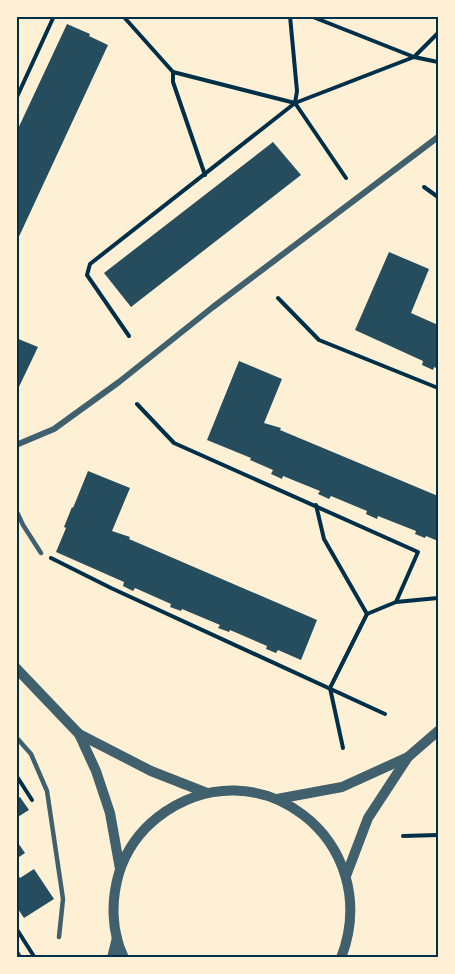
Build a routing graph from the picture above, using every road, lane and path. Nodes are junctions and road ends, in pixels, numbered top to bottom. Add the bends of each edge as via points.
1 (54, 16) edge
2 (123, 16) edge
3 (290, 16) edge
4 (319, 16) edge
5 (313, 17) edge
6 (438, 33) edge
7 (414, 57) junction
8 (438, 62) edge
9 (173, 72) junction
10 (17, 95) edge
11 (295, 103) junction
12 (438, 137) edge
13 (205, 175) junction
14 (346, 178) dead end
15 (424, 187) dead end
16 (438, 197) edge
17 (278, 298) dead end
18 (129, 336) dead end
19 (438, 388) edge
20 (137, 404) dead end
21 (16, 445) edge
22 (316, 505) junction
23 (16, 510) edge
24 (41, 553) joint
25 (438, 598) edge
26 (396, 602) junction
27 (367, 614) junction
28 (16, 668) edge
29 (330, 688) junction
30 (385, 714) dead end
31 (438, 731) edge
32 (79, 734) junction
33 (16, 737) edge
34 (343, 748) dead end
35 (408, 757) junction
36 (16, 775) edge
37 (207, 793) junction
38 (277, 799) junction
39 (37, 807) dead end
40 (438, 835) edge
41 (404, 836) dead end
42 (120, 869) junction
43 (346, 876) junction
44 (16, 928) edge
45 (59, 937) dead end
46 (117, 938) junction
47 (35, 957) edge
48 (112, 957) edge
49 (124, 957) edge
50 (341, 957) edge

1 - 10 path
2 - 9 path
3 - 11 path
4 - 5 path
5 - 7 path
6 - 7 path
7 - 8 path
7 - 11 path
9 - 11 path
9 - 13 path
11 - 13 path
11 - 14 path
12 - 21 street via 119,382 54,429
13 - 18 path via 90,264 87,274
15 - 16 path
17 - 19 path via 319,340
20 - 22 path via 174,443
22 - 26 path via 418,552
22 - 27 path via 324,539
23 - 24 lane
24 - 29 path
25 - 26 path
26 - 27 path
27 - 29 path
28 - 32 street
29 - 30 path
29 - 34 path
31 - 35 street
32 - 37 street via 151,771
32 - 42 street via 110,813
33 - 45 lane via 31,754 47,791 63,899
35 - 38 street via 342,787
35 - 43 street via 368,818
36 - 39 path
37 - 38 street via 242,791
37 - 42 street via 179,803 154,820 134,842
38 - 43 street via 320,830
40 - 41 path
42 - 46 street via 114,903
43 - 50 street via 351,917
44 - 47 path
46 - 48 street
46 - 49 street

